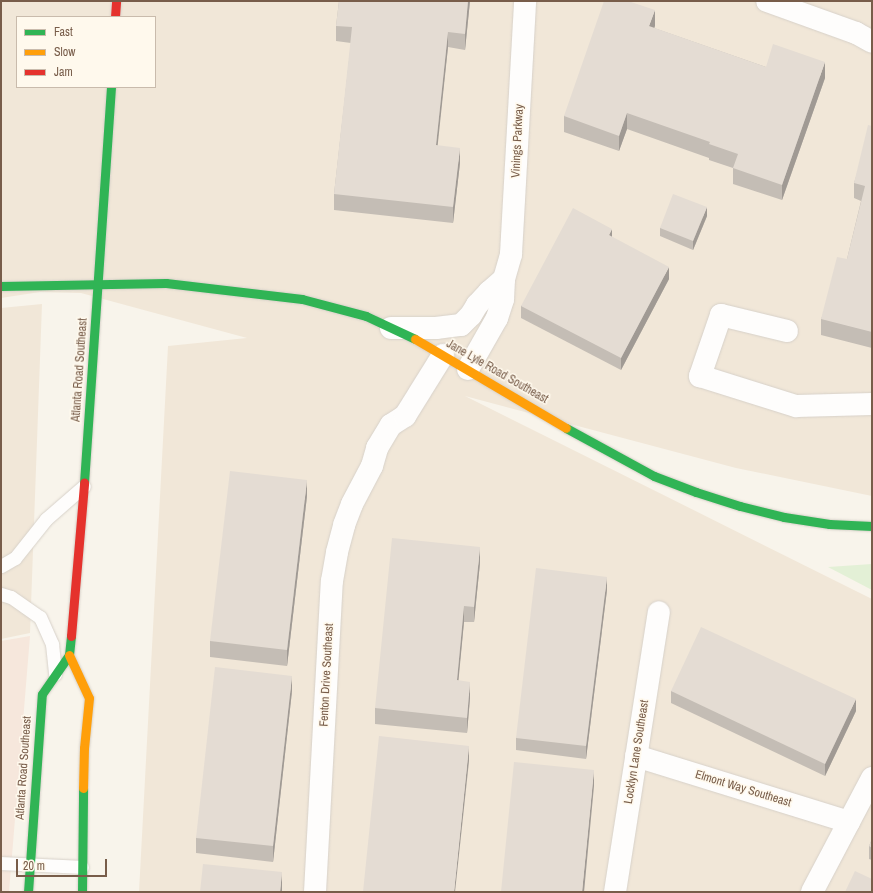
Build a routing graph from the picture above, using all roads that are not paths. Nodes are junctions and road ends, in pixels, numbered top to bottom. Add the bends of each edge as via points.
1 (116, 1) edge
2 (525, 1) edge
3 (767, 1) edge
4 (115, 16) edge
5 (872, 42) edge
6 (111, 88) edge
7 (504, 280) junction
8 (97, 284) junction
9 (1, 286) edge
10 (392, 328) junction
11 (787, 331) dead end
12 (443, 355) junction
13 (468, 368) junction
14 (872, 404) edge
15 (84, 486) junction
16 (872, 526) edge
17 (1, 566) edge
18 (1, 594) edge
19 (659, 612) dead end
20 (69, 655) junction
21 (55, 674) junction
22 (636, 756) junction
23 (872, 778) edge
24 (849, 822) junction
25 (1, 863) edge
26 (30, 866) junction
27 (82, 867) junction
28 (28, 892) edge
29 (82, 892) edge
30 (315, 892) edge
31 (615, 892) edge
32 (812, 892) edge

1 - 4 main road
2 - 7 street, Vinings Parkway via 514,226 511,254
3 - 5 street via 856,33
6 - 8 main road, Atlanta Road Southeast
7 - 10 street via 489,292 461,324 436,328
7 - 13 street, Vinings Parkway via 503,299 497,318
8 - 9 main road, Jane Lyle Road Southeast
8 - 10 main road, Jane Lyle Road Southeast via 166,283 302,299 366,316
8 - 15 main road, Atlanta Road Southeast
10 - 12 main road, Jane Lyle Road Southeast
11 - 14 street via 721,315 700,376 796,406
12 - 13 main road, Jane Lyle Road Southeast
12 - 30 street, Fenton Drive Southeast via 405,416 392,426 377,448 372,466 352,504 337,552 332,581
13 - 16 main road, Jane Lyle Road Southeast via 613,455 654,476 740,506 784,517 829,524
15 - 17 lane via 46,519 15,558
15 - 20 main road, Atlanta Road Southeast
18 - 21 lane via 40,617 52,644
19 - 22 street, Locklyn Lane Southeast
20 - 21 main road, Atlanta Road Southeast
20 - 27 main road via 89,698 84,748
21 - 26 main road, Atlanta Road Southeast via 42,694
22 - 24 street, Elmont Way Southeast
22 - 31 street, Locklyn Lane Southeast
23 - 24 street
24 - 32 street
25 - 26 lane
26 - 27 lane
26 - 28 main road, Atlanta Road Southeast
27 - 29 main road

